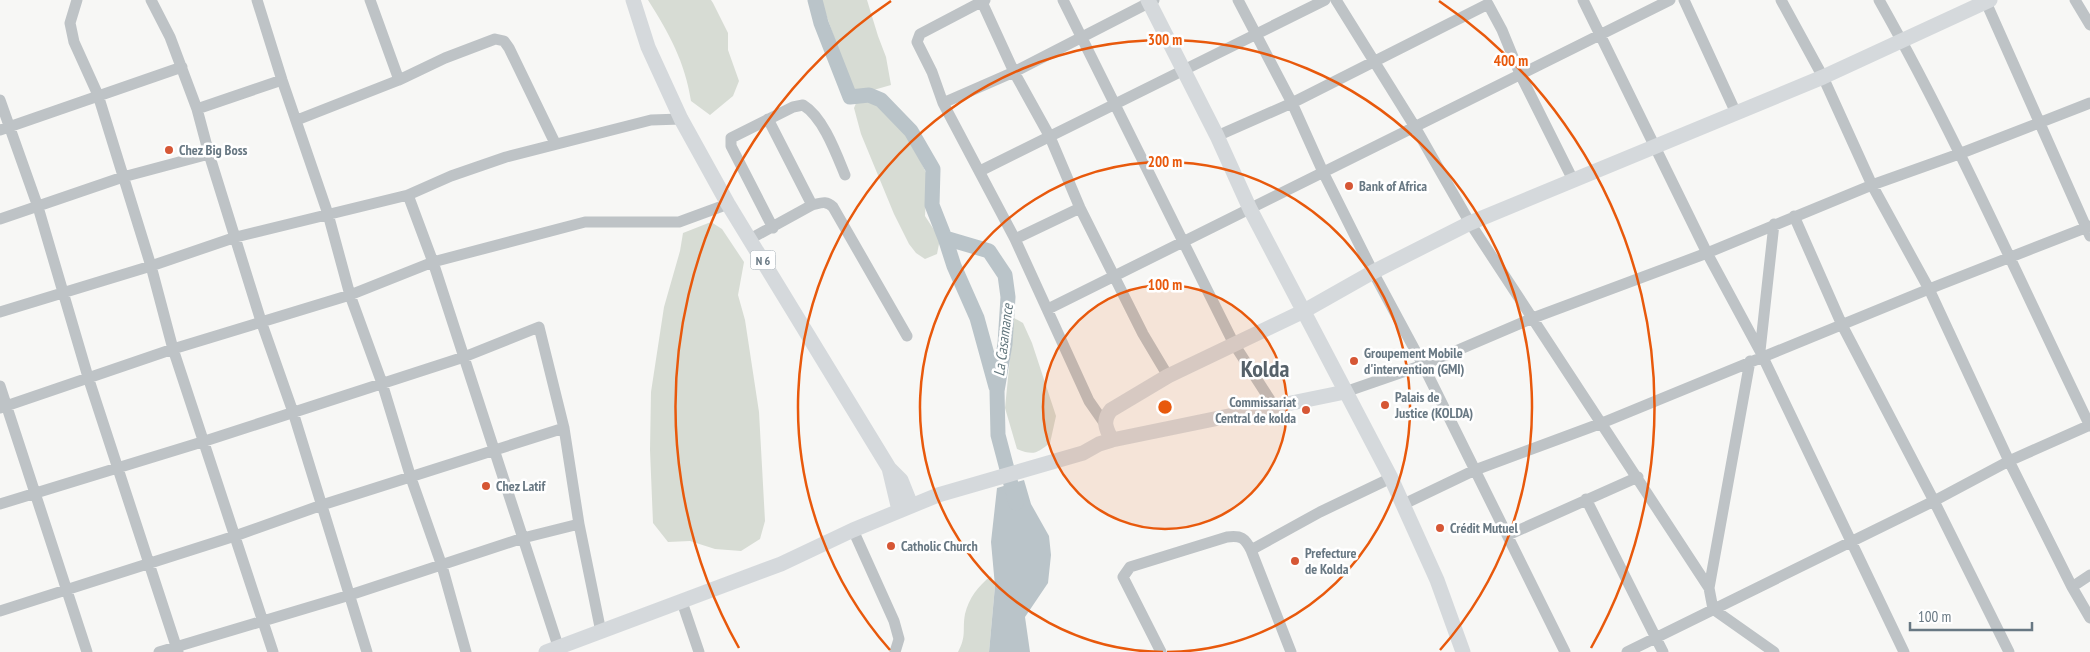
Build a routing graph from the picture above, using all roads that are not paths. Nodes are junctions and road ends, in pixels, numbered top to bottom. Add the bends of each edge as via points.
1 (77, 0) edge
2 (151, 0) edge
3 (258, 0) edge
4 (370, 0) edge
5 (633, 0) edge
6 (1063, 0) edge
7 (1238, 0) edge
8 (1326, 0) edge
9 (1336, 0) edge
10 (1583, 0) edge
11 (1670, 0) edge
12 (1684, 0) edge
13 (1781, 0) edge
14 (1879, 0) edge
15 (2075, 0) edge
16 (982, 1) edge
17 (1150, 1) edge
18 (1987, 1) edge
19 (1487, 2) edge
20 (2090, 25) edge
21 (1256, 34) junction
22 (1600, 35) junction
23 (1080, 38) junction
24 (1902, 42) junction
25 (1372, 61) junction
26 (182, 66) junction
27 (1184, 71) junction
28 (1014, 72) junction
29 (1520, 74) junction
30 (1823, 77) junction
31 (282, 80) junction
32 (399, 80) junction
33 (98, 95) junction
34 (0, 100) edge
35 (1292, 102) junction
36 (2090, 103) edge
37 (943, 104) junction
38 (1113, 105) junction
39 (198, 109) junction
40 (1736, 113) junction
41 (681, 119) junction
42 (768, 119) junction
43 (297, 120) junction
44 (2040, 122) junction
45 (1415, 127) junction
46 (6, 129) edge
47 (1050, 136) junction
48 (1217, 136) junction
49 (555, 144) junction
50 (1655, 145) junction
51 (209, 154) junction
52 (1959, 154) junction
53 (980, 171) junction
54 (1323, 172) junction
55 (845, 175) dead end
56 (123, 177) junction
57 (1573, 180) junction
58 (1872, 185) junction
59 (408, 196) junction
60 (728, 204) junction
61 (812, 205) junction
62 (38, 207) junction
63 (1080, 208) junction
64 (1250, 209) junction
65 (328, 214) junction
66 (1794, 216) junction
67 (0, 219) edge
68 (1470, 223) junction
69 (1774, 224) junction
70 (773, 228) junction
71 (2088, 230) edge
72 (236, 237) junction
73 (750, 239) junction
74 (1015, 239) junction
75 (1182, 242) junction
76 (1707, 253) junction
77 (2009, 259) junction
78 (433, 262) junction
79 (151, 266) junction
80 (1373, 272) junction
81 (1115, 276) junction
82 (1929, 289) junction
83 (64, 294) junction
84 (350, 295) junction
85 (1048, 309) junction
86 (1304, 311) junction
87 (0, 312) edge
88 (1533, 318) junction
89 (260, 320) junction
90 (1842, 325) junction
91 (907, 336) dead end
92 (1234, 344) junction
93 (173, 349) junction
94 (1761, 354) junction
95 (464, 357) junction
96 (1750, 361) junction
97 (1423, 365) junction
98 (1168, 376) junction
99 (88, 377) junction
100 (382, 383) junction
101 (0, 386) edge
102 (1345, 392) junction
103 (1274, 406) junction
104 (4, 407) edge
105 (293, 412) junction
106 (1602, 423) junction
107 (1105, 424) junction
108 (2090, 425) edge
109 (564, 428) junction
110 (1112, 440) junction
111 (202, 442) junction
112 (493, 449) junction
113 (2009, 461) junction
114 (119, 468) junction
115 (889, 468) junction
116 (1475, 470) junction
117 (411, 478) junction
118 (1391, 478) junction
119 (1638, 478) junction
120 (901, 480) junction
121 (35, 492) junction
122 (938, 495) junction
123 (1586, 499) junction
124 (1934, 501) junction
125 (0, 504) edge
126 (1404, 504) junction
127 (322, 505) junction
128 (905, 508) junction
129 (579, 524) junction
130 (853, 530) junction
131 (1508, 535) junction
132 (235, 536) junction
133 (523, 538) junction
134 (1850, 541) junction
135 (1251, 550) junction
136 (150, 562) junction
137 (442, 566) junction
138 (2090, 575) edge
139 (2072, 587) junction
140 (68, 588) junction
141 (1710, 588) junction
142 (350, 595) junction
143 (682, 602) junction
144 (1713, 609) junction
145 (0, 611) edge
146 (2090, 618) edge
147 (264, 620) junction
148 (601, 632) junction
149 (1656, 637) junction
150 (178, 649) edge
151 (555, 651) edge
152 (87, 652) edge
153 (159, 652) edge
154 (273, 652) edge
155 (367, 652) edge
156 (466, 652) edge
157 (699, 652) edge
158 (895, 652) edge
159 (1161, 652) edge
160 (1292, 652) edge
161 (1463, 652) edge
162 (1565, 652) edge
163 (1627, 652) edge
164 (1663, 652) edge
165 (1774, 652) edge
166 (1904, 652) edge
167 (2009, 652) edge

1 - 33 street via 70,23 74,42
2 - 26 street
3 - 31 street
4 - 32 street
5 - 41 main road, N 6 via 648,47
6 - 23 street
7 - 21 street
8 - 21 street
9 - 25 street
10 - 22 street
11 - 22 street
12 - 40 street
13 - 30 street
14 - 24 street
15 - 20 street
16 - 28 street
16 - 37 street via 920,34 917,42
17 - 23 street
17 - 27 main road
18 - 24 main road
18 - 44 street
19 - 25 street
19 - 29 street
21 - 27 street
21 - 35 street
22 - 29 street
22 - 50 street
23 - 28 street
23 - 38 street
24 - 30 main road
24 - 52 street
25 - 35 street
25 - 45 street
26 - 33 street
26 - 39 street
27 - 38 street
27 - 48 main road
28 - 37 street
28 - 47 street
29 - 45 street
29 - 57 street
30 - 40 main road
30 - 58 street
31 - 39 street
31 - 43 street
32 - 43 street
32 - 49 street via 495,39 504,41
33 - 46 street
33 - 56 street
34 - 46 street
35 - 48 street
35 - 54 street
36 - 44 street
37 - 53 street
38 - 47 street
38 - 75 street
39 - 51 street
40 - 50 main road
41 - 49 street via 651,120
41 - 60 main road, N 6
42 - 55 street via 802,105 811,110
42 - 61 street
42 - 70 street via 729,141
43 - 65 street
44 - 52 street
44 - 71 street
45 - 54 street
45 - 68 street
46 - 62 street
47 - 53 street
47 - 63 street
48 - 64 main road
49 - 59 street via 506,156
50 - 57 main road
50 - 76 street
51 - 56 street
51 - 72 street
52 - 58 street
52 - 77 street
53 - 74 street
54 - 64 street
54 - 80 street
56 - 62 street
56 - 79 street
57 - 68 main road
58 - 66 street
58 - 82 street
59 - 65 street
59 - 78 street
60 - 73 main road, N 6
60 - 78 street via 679,222 585,222
61 - 70 street
61 - 91 street via 823,202 833,207
62 - 67 street
62 - 83 street
63 - 74 street
63 - 81 street
64 - 75 street
64 - 86 main road
65 - 72 street
65 - 84 street
66 - 69 street
66 - 90 street
68 - 80 main road
68 - 88 street
69 - 76 street
69 - 94 street
70 - 73 street
71 - 77 street
72 - 79 street
72 - 89 street
73 - 115 main road, N 6
74 - 85 street
75 - 81 street
75 - 92 street
76 - 88 street
76 - 94 street
77 - 82 street
77 - 108 street
78 - 84 street
78 - 95 street
79 - 83 street
79 - 93 street
80 - 86 main road
80 - 97 street
81 - 85 street
81 - 98 street
82 - 90 street
82 - 113 street
83 - 87 street
83 - 99 street
84 - 89 street
84 - 100 street
85 - 107 street via 1089,401
86 - 92 main road
86 - 102 main road
88 - 97 street
88 - 106 street
89 - 93 street
89 - 105 street
90 - 94 street
90 - 124 street
92 - 98 main road
92 - 103 street
93 - 99 street
93 - 111 street
94 - 96 street
94 - 134 street
95 - 100 street
95 - 109 street via 539,327
95 - 112 street
96 - 106 street
96 - 141 street
97 - 102 street
97 - 116 street
98 - 107 main road via 1111,410
99 - 104 street
99 - 114 street
100 - 105 street
100 - 117 street
101 - 104 street
102 - 103 main road
102 - 118 main road
103 - 110 main road
104 - 121 street
105 - 111 street
105 - 127 street
106 - 116 street
106 - 119 street
107 - 110 main road
108 - 113 street
109 - 112 street
109 - 129 street
110 - 122 main road via 1083,453
111 - 114 street
111 - 132 street
112 - 117 street
112 - 133 street
113 - 124 street
113 - 139 street
114 - 121 street
114 - 136 street
115 - 120 main road, N 6
115 - 128 main road, N 6
116 - 126 street
116 - 131 street
117 - 127 street
117 - 137 street
118 - 126 main road
118 - 135 street
119 - 123 street
119 - 141 street
120 - 122 main road via 924,493
120 - 128 main road, N 6
121 - 125 street
121 - 140 street
122 - 128 main road
123 - 131 street
123 - 149 street
124 - 134 street
124 - 167 street
126 - 161 main road via 1437,580
127 - 132 street
127 - 142 street
128 - 130 main road
129 - 133 street
129 - 148 street
130 - 143 main road via 781,564
130 - 158 street via 894,621 899,639
131 - 162 street
132 - 136 street
132 - 147 street
133 - 137 street
133 - 151 street
134 - 144 street
134 - 166 street
135 - 159 street via 1245,539 1238,535 1130,567 1123,577
135 - 160 street
136 - 140 street
136 - 150 street
137 - 142 street
137 - 156 street
138 - 139 street
139 - 146 street
140 - 145 street
140 - 152 street
141 - 144 street
142 - 147 street
142 - 155 street
143 - 148 main road
143 - 157 street
144 - 149 street
144 - 165 street
147 - 150 street
147 - 154 street
148 - 151 main road
149 - 163 street
149 - 164 street
150 - 153 street

